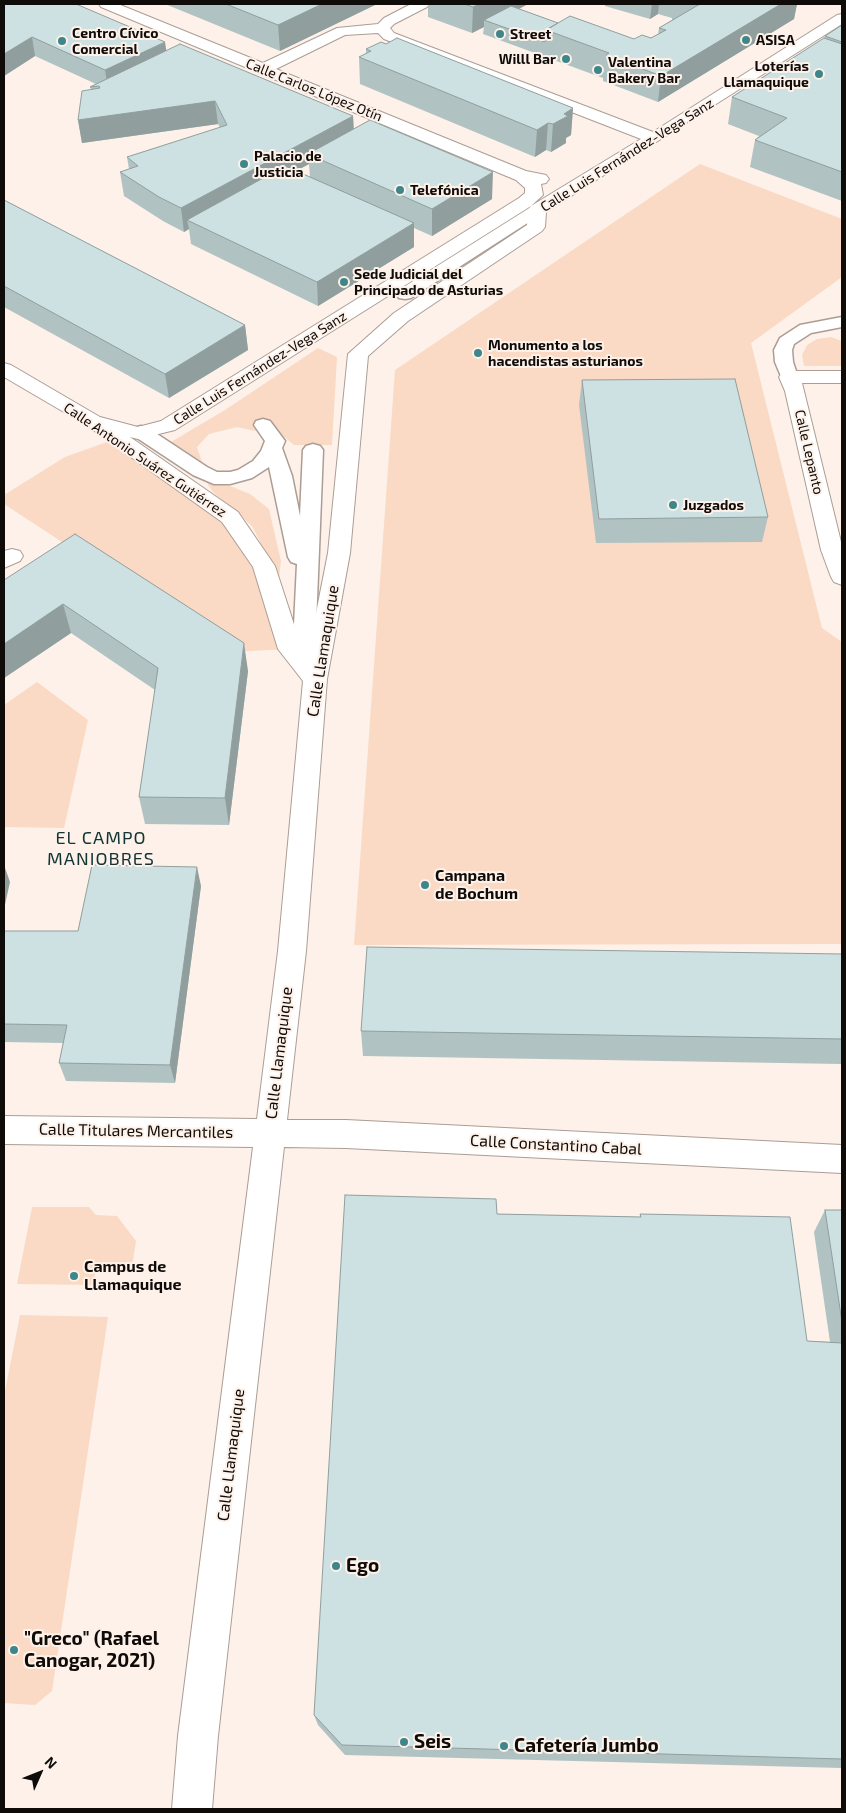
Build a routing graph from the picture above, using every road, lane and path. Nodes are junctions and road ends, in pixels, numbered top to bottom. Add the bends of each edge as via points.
1 (106, 4) edge
2 (422, 4) edge
3 (842, 18) edge
4 (382, 28) junction
5 (263, 69) junction
6 (654, 138) junction
7 (600, 171) junction
8 (522, 176) junction
9 (537, 210) junction
10 (405, 294) dead end
11 (842, 322) edge
12 (352, 335) junction
13 (4, 369) edge
14 (789, 377) junction
15 (842, 377) edge
16 (94, 421) junction
17 (263, 425) dead end
18 (141, 432) junction
19 (272, 447) junction
20 (313, 450) dead end
21 (842, 577) edge
22 (306, 596) junction
23 (315, 679) junction
24 (4, 1130) edge
25 (269, 1132) junction
26 (842, 1159) edge
27 (192, 1809) edge

1 - 5 street, Calle Carlos López Otín
2 - 4 street via 388,21
3 - 6 street, Calle Luis Fernández-Vega Sanz
4 - 5 street via 342,31
4 - 6 street via 389,36
5 - 8 street, Calle Carlos López Otín
6 - 7 street, Calle Luis Fernández-Vega Sanz
7 - 8 street, Calle Carlos López Otín via 566,179
7 - 9 street, Calle Luis Fernández-Vega Sanz
8 - 12 street, Calle Luis Fernández-Vega Sanz via 534,187 534,194
9 - 10 lane
9 - 12 street, Calle Luis Fernández-Vega Sanz via 536,227 401,316
11 - 14 lane via 806,329 786,342 784,362
12 - 18 street, Calle Luis Fernández-Vega Sanz via 168,426
12 - 23 street, Calle Llamaquique via 339,553
13 - 16 street, Calle Antonio Suárez Gutiérrez
14 - 15 street
14 - 21 street, Calle Lepanto via 832,550
16 - 18 street
16 - 23 street, Calle Antonio Suárez Gutiérrez via 230,517 264,566 290,649
17 - 19 lane via 275,441
18 - 19 lane via 214,478 245,474 260,465
19 - 22 lane via 282,476
20 - 22 lane
22 - 23 lane via 305,625
23 - 25 street, Calle Llamaquique via 292,951
24 - 25 street, Calle Titulares Mercantiles
25 - 26 street, Calle Constantino Cabal
25 - 27 street, Calle Llamaquique

